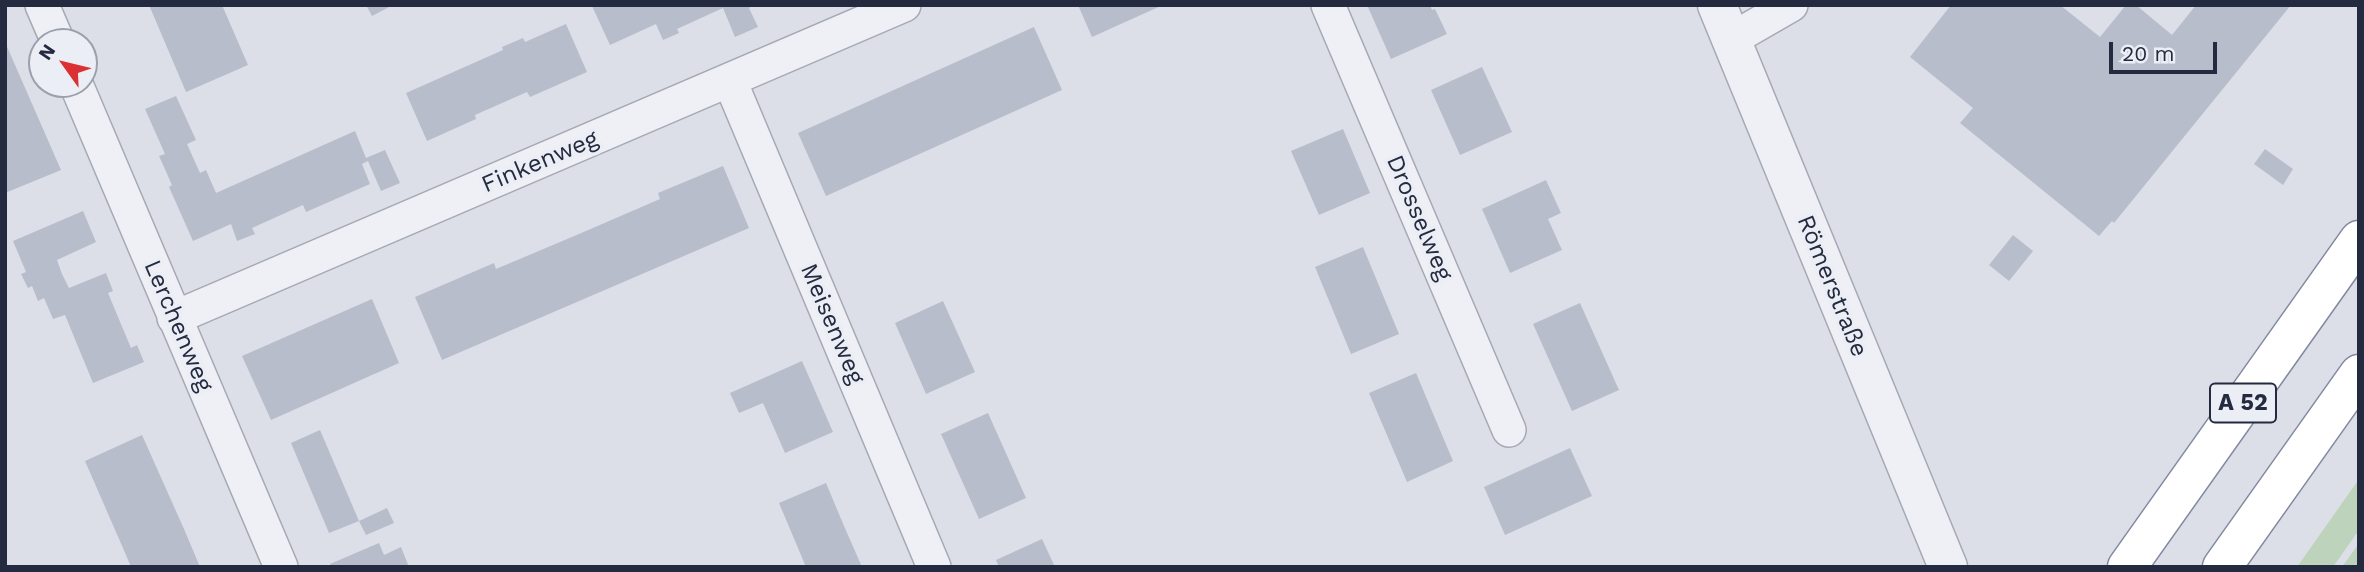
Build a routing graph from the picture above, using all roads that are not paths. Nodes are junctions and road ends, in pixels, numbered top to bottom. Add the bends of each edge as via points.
1 (42, 5) edge
2 (904, 5) edge
3 (1328, 5) edge
4 (1791, 5) edge
5 (1725, 22) edge
6 (52, 28) edge
7 (730, 81) junction
8 (82, 98) edge
9 (2359, 240) edge
10 (174, 318) junction
11 (2359, 374) edge
12 (1509, 430) dead end
13 (281, 567) edge
14 (934, 567) edge
15 (1948, 567) edge
16 (2127, 567) edge
17 (2222, 567) edge

1 - 6 street
2 - 7 street, Finkenweg
3 - 12 street, Drosselweg
4 - 5 street
5 - 15 street, Römerstraße
7 - 10 street, Finkenweg
7 - 14 street, Meisenweg
8 - 10 street, Lerchenweg
9 - 16 highway, A 52
10 - 13 street, Lerchenweg
11 - 17 highway

